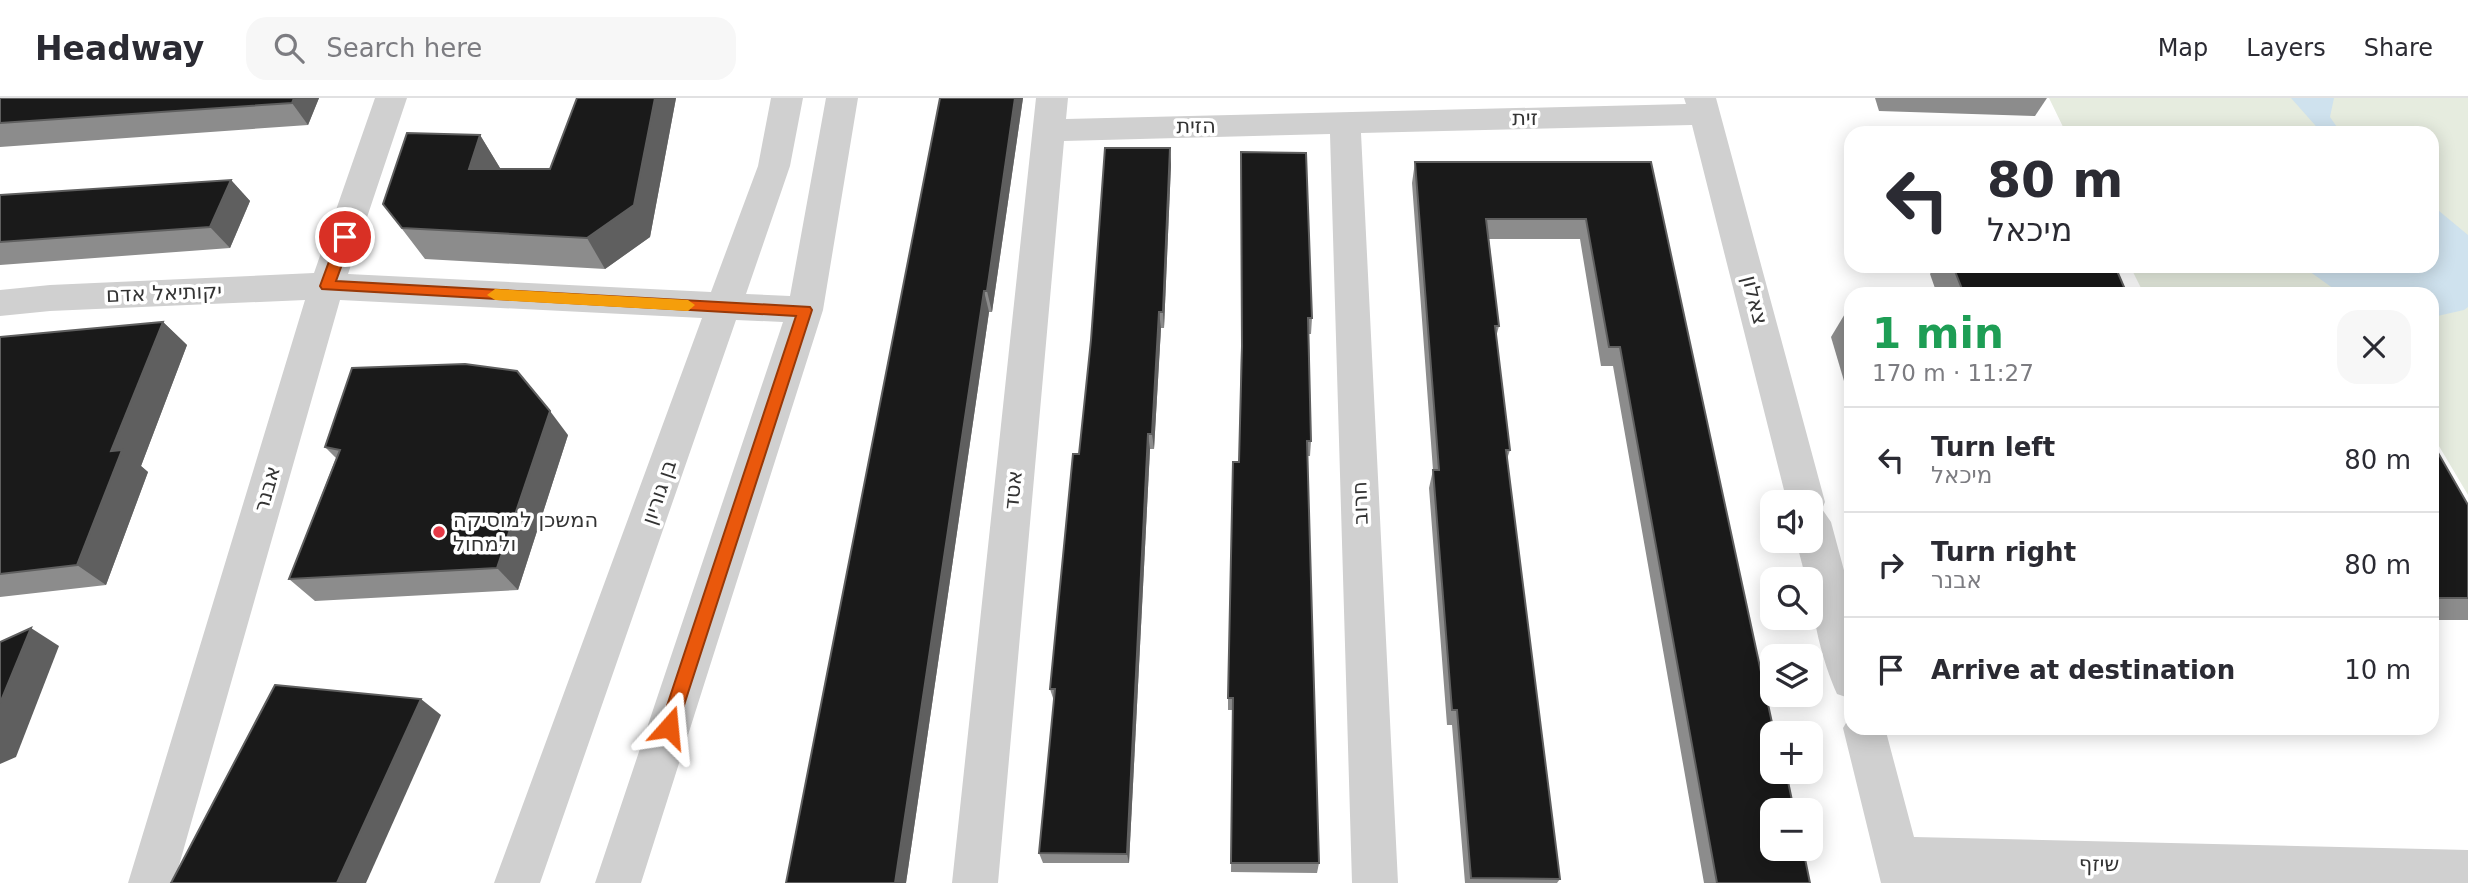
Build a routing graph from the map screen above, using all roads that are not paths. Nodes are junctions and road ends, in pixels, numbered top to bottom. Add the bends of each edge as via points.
1 (391, 98) edge
2 (787, 98) edge
3 (842, 98) edge
4 (1702, 106) edge
5 (1050, 114) edge
6 (1345, 122) junction
7 (327, 286) junction
8 (0, 303) edge
9 (724, 307) junction
10 (805, 310) junction
11 (1803, 490) edge
12 (1819, 553) edge
13 (1844, 649) edge
14 (1866, 735) edge
15 (1900, 871) edge
16 (2468, 873) edge
17 (151, 883) edge
18 (517, 883) edge
19 (618, 883) edge
20 (975, 883) edge
21 (1375, 883) edge

1 - 7 street, אבנר
2 - 9 street, בן גוריון via 774,166
3 - 10 street
4 - 6 street, זית
4 - 11 street, צאלון
5 - 6 street, הזית
5 - 20 street, אטד
6 - 21 street, חרוב
7 - 8 street, יקותיאל אדם
7 - 9 street, יקותיאל אדם
7 - 17 street, אבנר
9 - 10 street, יקותיאל אדם
9 - 18 street, בן גוריון
10 - 19 street
12 - 13 street
14 - 15 street
15 - 16 street, שיזף

